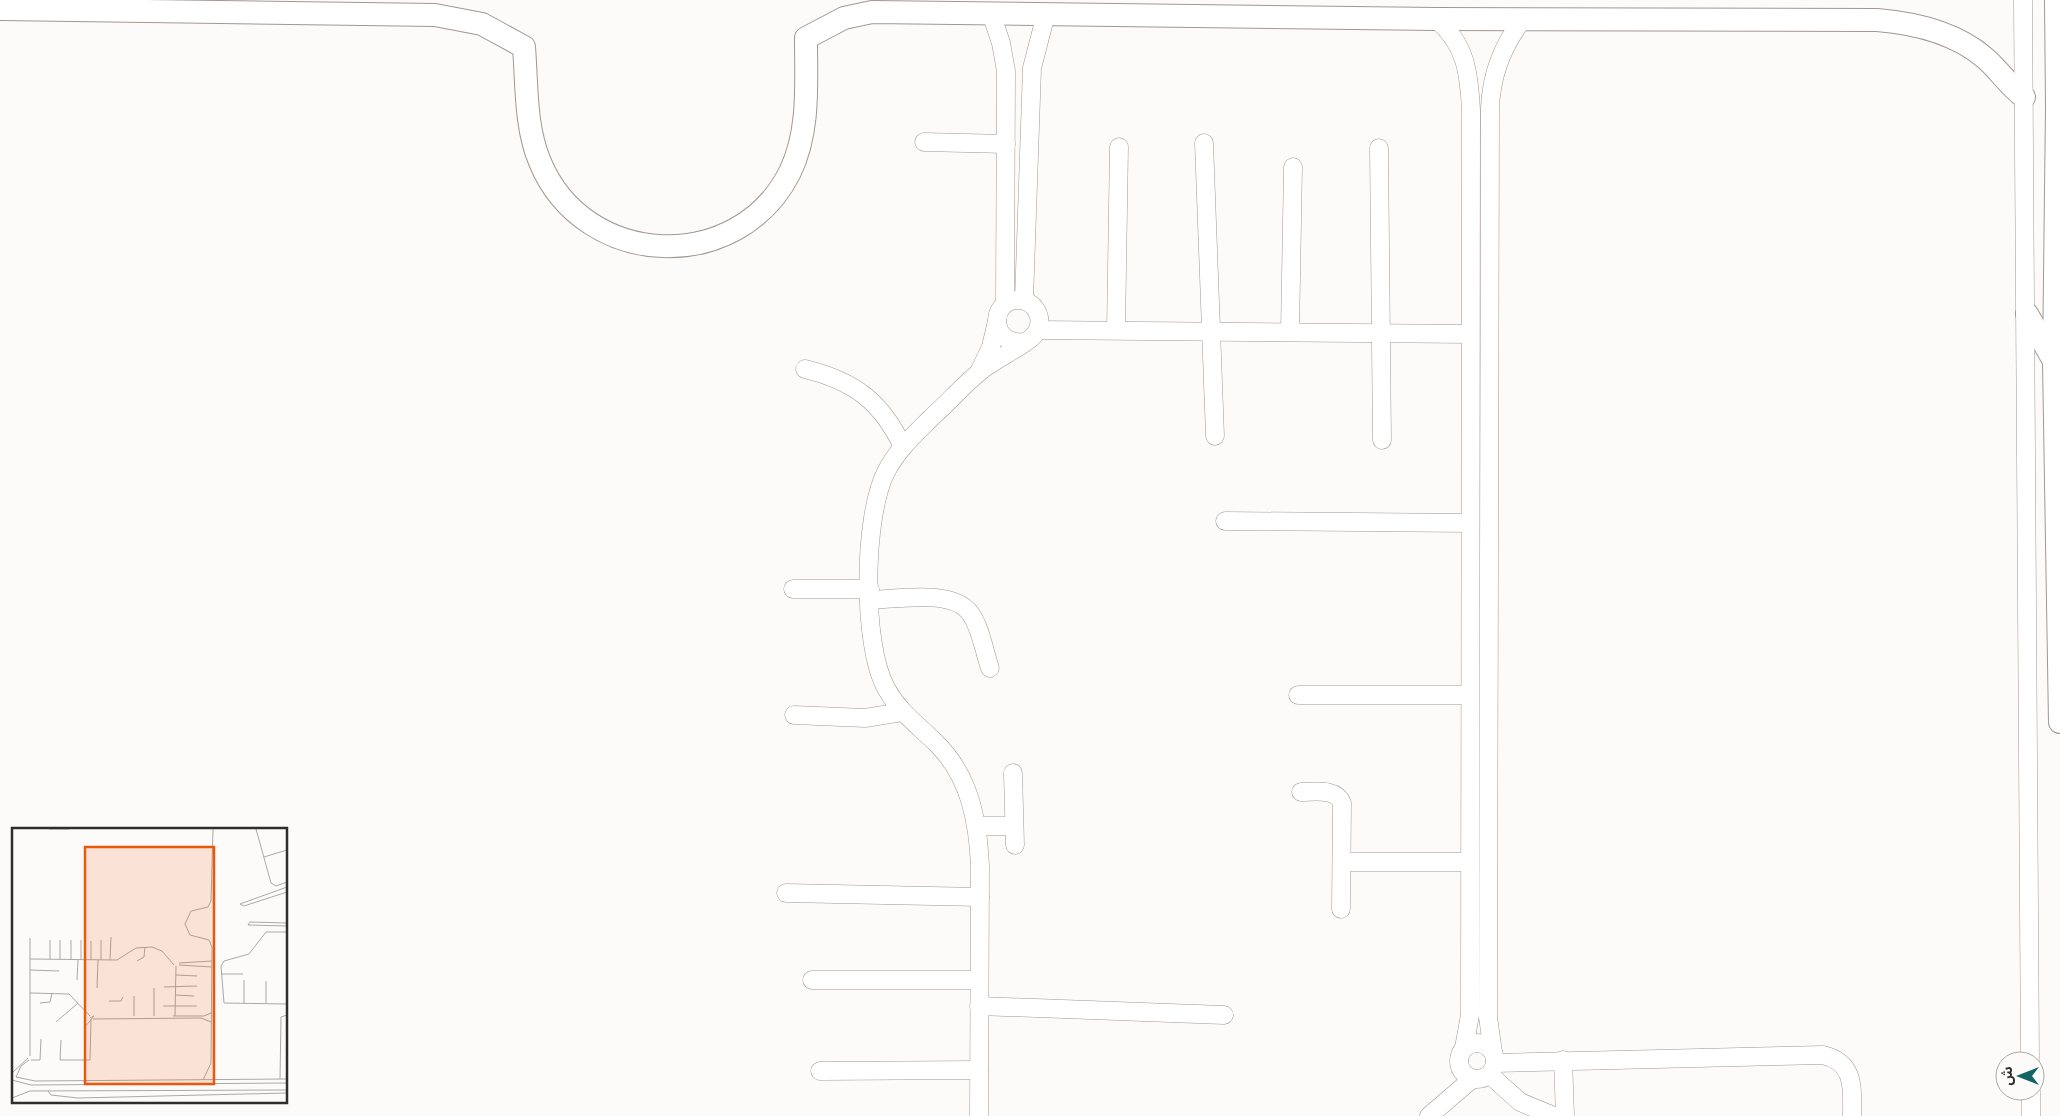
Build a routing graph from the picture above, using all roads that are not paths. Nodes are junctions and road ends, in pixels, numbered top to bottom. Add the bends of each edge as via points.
1 (2023, 0) edge
2 (2056, 0) edge
3 (0, 9) edge
4 (991, 13) junction
5 (1046, 14) junction
6 (1436, 18) junction
7 (1523, 19) junction
8 (1006, 85) junction
9 (1030, 86) junction
10 (2024, 97) junction
11 (924, 142) dead end
12 (1204, 143) dead end
13 (1006, 144) junction
14 (1119, 147) dead end
15 (1379, 148) dead end
16 (1293, 167) dead end
17 (1024, 300) junction
18 (1005, 304) junction
19 (2027, 314) junction
20 (997, 321) junction
21 (1038, 330) junction
22 (1116, 330) junction
23 (1211, 331) junction
24 (1290, 332) junction
25 (1381, 333) junction
26 (1470, 334) junction
27 (1024, 342) junction
28 (2054, 361) junction
29 (805, 370) dead end
30 (980, 371) junction
31 (1470, 411) junction
32 (1489, 411) junction
33 (1214, 436) dead end
34 (1382, 440) dead end
35 (903, 447) junction
36 (1225, 521) dead end
37 (1470, 523) junction
38 (793, 589) dead end
39 (870, 594) junction
40 (990, 668) dead end
41 (2059, 668) edge
42 (1298, 695) dead end
43 (1470, 695) junction
44 (902, 712) junction
45 (794, 715) dead end
46 (2060, 722) edge
47 (1013, 773) dead end
48 (1478, 778) junction
49 (1301, 792) dead end
50 (977, 826) junction
51 (1014, 826) junction
52 (1015, 845) dead end
53 (1342, 862) junction
54 (1469, 862) junction
55 (786, 894) dead end
56 (980, 897) junction
57 (1341, 909) dead end
58 (812, 980) dead end
59 (980, 980) junction
60 (980, 1006) junction
61 (1224, 1015) dead end
62 (1464, 1048) junction
63 (2030, 1051) edge
64 (1563, 1060) junction
65 (1492, 1063) junction
66 (979, 1070) junction
67 (820, 1071) dead end
68 (1472, 1079) junction
69 (2031, 1101) edge
70 (979, 1116) edge
71 (1429, 1116) edge
72 (1554, 1116) edge
73 (1564, 1116) edge
74 (1852, 1116) edge
75 (2031, 1116) edge

1 - 10 street
2 - 28 street
3 - 4 street via 435,15 482,24 524,47 534,146 558,194 599,229 632,243 668,247 704,242 738,227 761,210 790,173 802,137 806,38 844,18 872,12
4 - 5 street
4 - 8 street via 1004,57
5 - 6 street
5 - 9 street via 1035,51
6 - 7 street
6 - 26 street via 1460,46 1470,81
7 - 10 street via 1894,21 1928,29 1974,50
7 - 32 street via 1502,54 1491,93
8 - 9 street
8 - 13 street
9 - 17 street
10 - 19 street
11 - 13 street
12 - 23 street
13 - 18 street
14 - 22 street
15 - 25 street
16 - 24 street
17 - 18 street
17 - 21 street via 1038,312
18 - 20 street
19 - 28 street
19 - 63 street
20 - 27 street via 1005,339
20 - 30 street via 991,347
21 - 22 street
21 - 27 street
22 - 23 street
23 - 24 street
23 - 33 street
24 - 25 street
25 - 26 street
25 - 34 street
26 - 31 street
27 - 30 street
28 - 41 street
29 - 35 street via 837,378 865,394 887,418
30 - 35 street
31 - 32 street
31 - 37 street
32 - 48 street
35 - 39 street via 886,472 875,503 870,540
36 - 37 street
37 - 43 street
38 - 39 street
39 - 40 street via 943,598 958,602 974,620
39 - 44 street via 872,642 879,672
41 - 46 street
42 - 43 street
43 - 48 street
44 - 45 street via 865,718
44 - 50 street via 950,758 967,789
47 - 51 street
48 - 54 street
48 - 65 street
49 - 53 street via 1330,793 1340,799 1343,807
50 - 51 street
50 - 56 street
51 - 52 street
53 - 54 street
53 - 57 street
54 - 62 street via 1470,1015
55 - 56 street
56 - 59 street
58 - 59 street
59 - 60 street
60 - 61 street
60 - 66 street
62 - 65 street via 1469,1044 1482,1044
62 - 68 street via 1459,1058 1460,1069
64 - 65 street
64 - 73 street
64 - 74 street via 1823,1055 1838,1060 1848,1071 1852,1086
65 - 68 street via 1478,1080
65 - 72 street via 1520,1102
66 - 67 street
66 - 70 street
68 - 71 street
69 - 75 street

